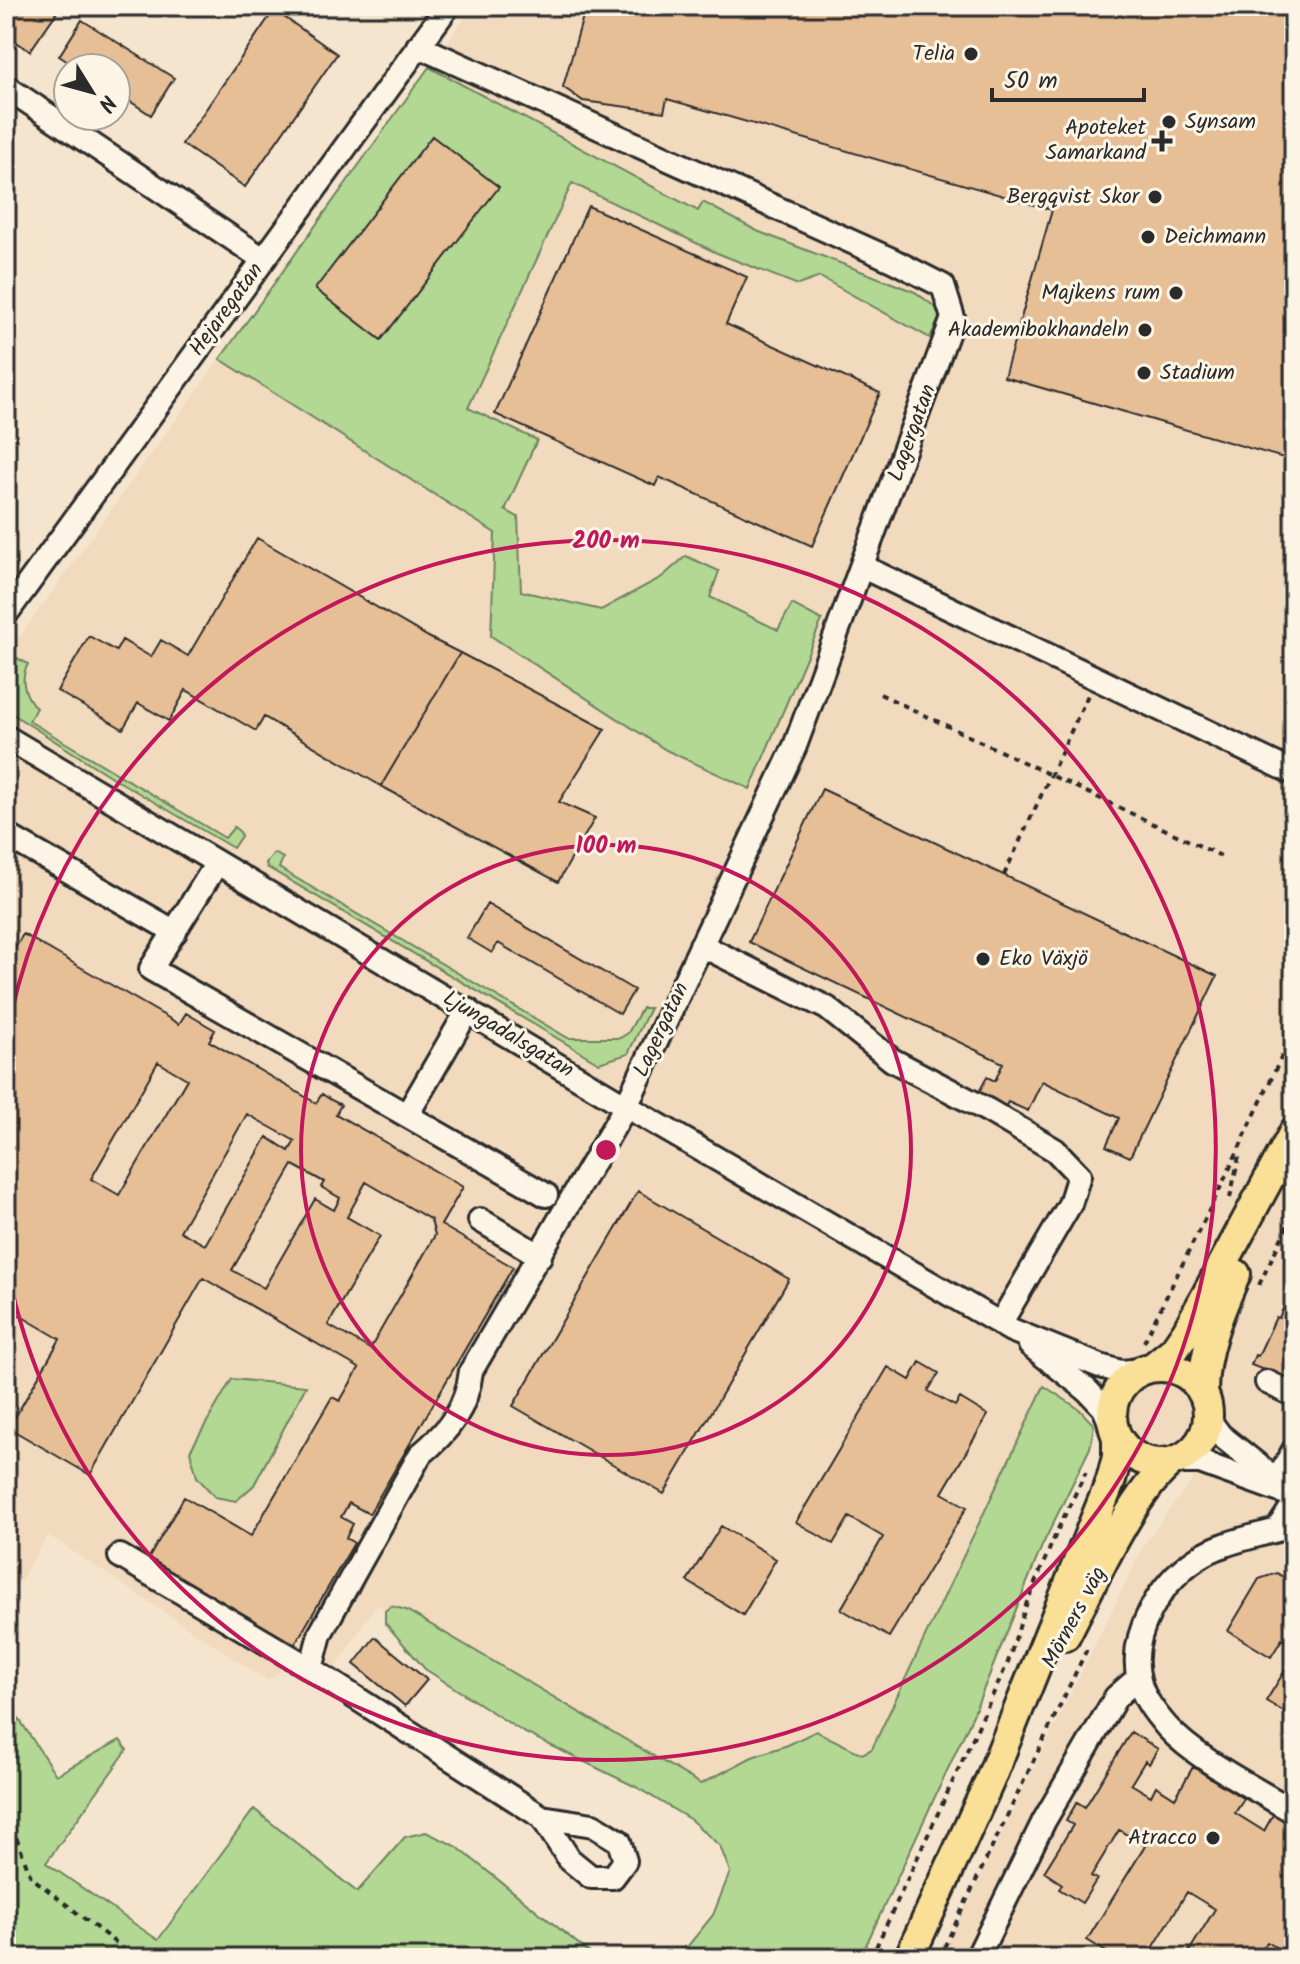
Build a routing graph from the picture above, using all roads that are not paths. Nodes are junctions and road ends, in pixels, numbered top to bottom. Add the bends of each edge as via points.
1 (448, 6) edge
2 (418, 46) junction
3 (6, 87) edge
4 (263, 259) junction
5 (863, 567) junction
6 (6, 614) edge
7 (6, 737) edge
8 (1294, 773) edge
9 (6, 835) edge
10 (217, 863) junction
11 (175, 932) junction
12 (701, 945) junction
13 (468, 1010) junction
14 (626, 1106) junction
15 (407, 1115) junction
16 (1294, 1133) edge
17 (546, 1195) dead end
18 (480, 1220) dead end
19 (540, 1256) junction
20 (1005, 1327) junction
21 (1145, 1362) junction
22 (1267, 1382) dead end
23 (1203, 1392) junction
24 (1294, 1395) edge
25 (1209, 1420) junction
26 (1116, 1435) junction
27 (1294, 1450) edge
28 (1172, 1463) junction
29 (1288, 1490) edge
30 (1294, 1504) edge
31 (120, 1556) dead end
32 (311, 1669) junction
33 (1138, 1678) junction
34 (990, 1780) junction
35 (1294, 1812) edge
36 (542, 1817) dead end
37 (909, 1958) edge
38 (977, 1958) edge

1 - 2 street, Hejaregatan
2 - 4 street, Hejaregatan
2 - 5 street, Lagergatan via 943,286 953,318
3 - 4 street
4 - 6 street, Hejaregatan
5 - 8 street
5 - 12 street, Lagergatan via 801,731
7 - 10 street, Ljungadalsgatan
9 - 11 street
10 - 11 street
10 - 13 street, Ljungadalsgatan
11 - 15 street via 151,969
12 - 14 street, Lagergatan
12 - 20 street via 827,1008 892,1060 1055,1150 1079,1175 1070,1204
13 - 14 street, Ljungadalsgatan
13 - 15 street
14 - 19 street, Lagergatan
14 - 20 street, Ljungadalsgatan
15 - 17 street
16 - 21 main road via 1187,1331 1174,1350
16 - 23 main road via 1220,1311 1203,1368
18 - 19 street
19 - 32 street, Lagergatan via 471,1371 469,1392 445,1435 420,1455 320,1634
20 - 21 street, Ljungadalsgatan via 1121,1372
20 - 26 street, Ljungadalsgatan via 1087,1390 1104,1408
21 - 23 main road via 1181,1372
21 - 26 main road via 1118,1392 1112,1409
22 - 24 street
23 - 25 main road
25 - 28 main road via 1204,1438
25 - 29 street
26 - 28 main road via 1140,1460
26 - 34 main road, Mörners väg via 1111,1480
27 - 29 street
28 - 29 street via 1200,1462
28 - 34 main road, Mörners väg via 1158,1473 1124,1525
30 - 33 street via 1277,1530 1228,1543 1196,1559 1170,1581 1147,1616
31 - 32 street
32 - 36 street
33 - 35 street via 1149,1705 1169,1729
33 - 38 street via 1116,1697 1044,1821
34 - 37 main road, Mörners väg

